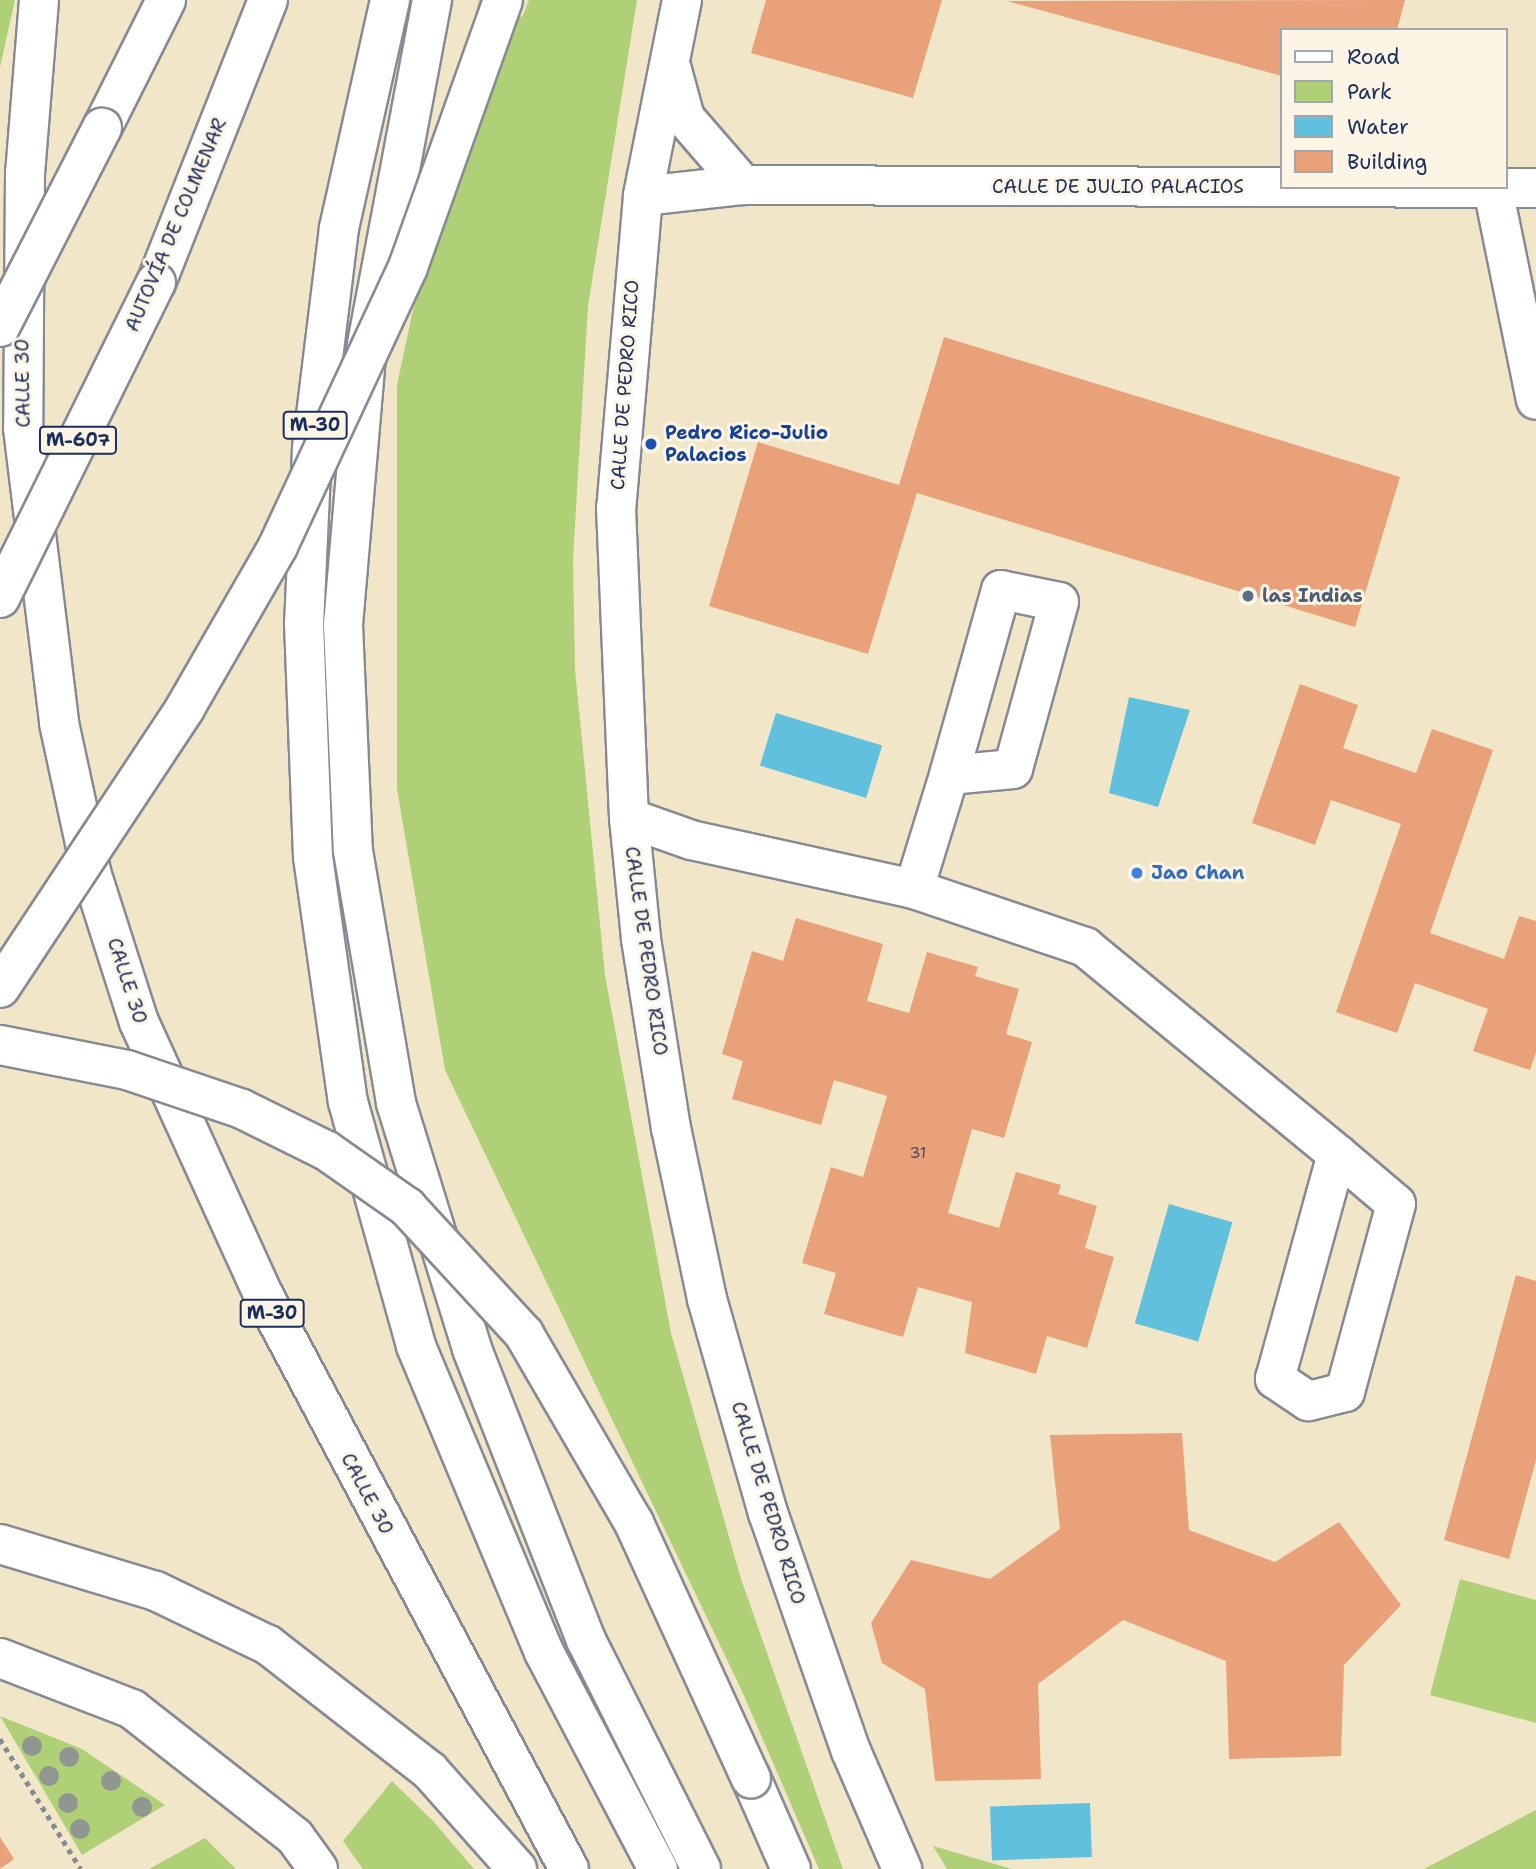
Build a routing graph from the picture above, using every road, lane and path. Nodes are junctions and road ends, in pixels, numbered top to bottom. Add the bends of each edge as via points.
1 (40, 0) edge
2 (166, 0) edge
3 (268, 0) edge
4 (390, 0) edge
5 (432, 0) edge
6 (503, 0) edge
7 (682, 0) edge
8 (670, 61) junction
9 (743, 185) junction
10 (1280, 188) edge
11 (1536, 188) edge
12 (1493, 189) edge
13 (1508, 189) edge
14 (643, 196) junction
15 (0, 327) edge
16 (1536, 400) edge
17 (0, 598) edge
18 (949, 775) junction
19 (629, 818) junction
20 (914, 889) junction
21 (0, 988) edge
22 (0, 1045) edge
23 (1337, 1154) junction
24 (0, 1544) edge
25 (0, 1658) edge
26 (0, 1739) edge
27 (81, 1869) edge
28 (318, 1869) edge
29 (517, 1869) edge
30 (569, 1869) edge
31 (658, 1869) edge
32 (701, 1869) edge
33 (791, 1869) edge
34 (902, 1869) edge

1 - 30 main road, CALLE 30 / M-30 via 25,173 23,428 59,723 92,875 139,1021 262,1294
2 - 15 main road, bridge
3 - 17 main road, AUTOVÍA DE COLMENAR / M-607, bridge via 156,283
4 - 31 main road, M-30 via 339,228 312,449 304,623 314,871 348,1102 416,1346 544,1652
5 - 32 main road via 368,345 343,625 353,851 396,1103 472,1349 586,1640
6 - 21 main road, bridge via 408,267 278,546 185,708
7 - 8 main road, CALLE DE PEDRO RICO
8 - 9 main road via 685,118
8 - 14 main road, CALLE DE PEDRO RICO
9 - 10 main road, CALLE DE JULIO PALACIOS
9 - 14 main road, CALLE DE JULIO PALACIOS
11 - 13 main road, CALLE DE JULIO PALACIOS
12 - 16 main road
14 - 19 main road, CALLE DE PEDRO RICO via 616,508
18 - 18 main road via 1001,590 1059,602 1013,769
18 - 20 main road
19 - 20 main road via 691,840
19 - 34 main road, CALLE DE PEDRO RICO via 671,1128 707,1299 768,1513 851,1751
20 - 23 main road via 1085,947
22 - 33 main road, bridge via 127,1070 242,1109 327,1151 407,1207 524,1334 634,1523
23 - 23 main road via 1275,1379 1308,1401 1345,1392 1396,1204
24 - 29 main road via 156,1591 268,1646 430,1771
25 - 28 main road via 132,1709 295,1837
26 - 27 path

